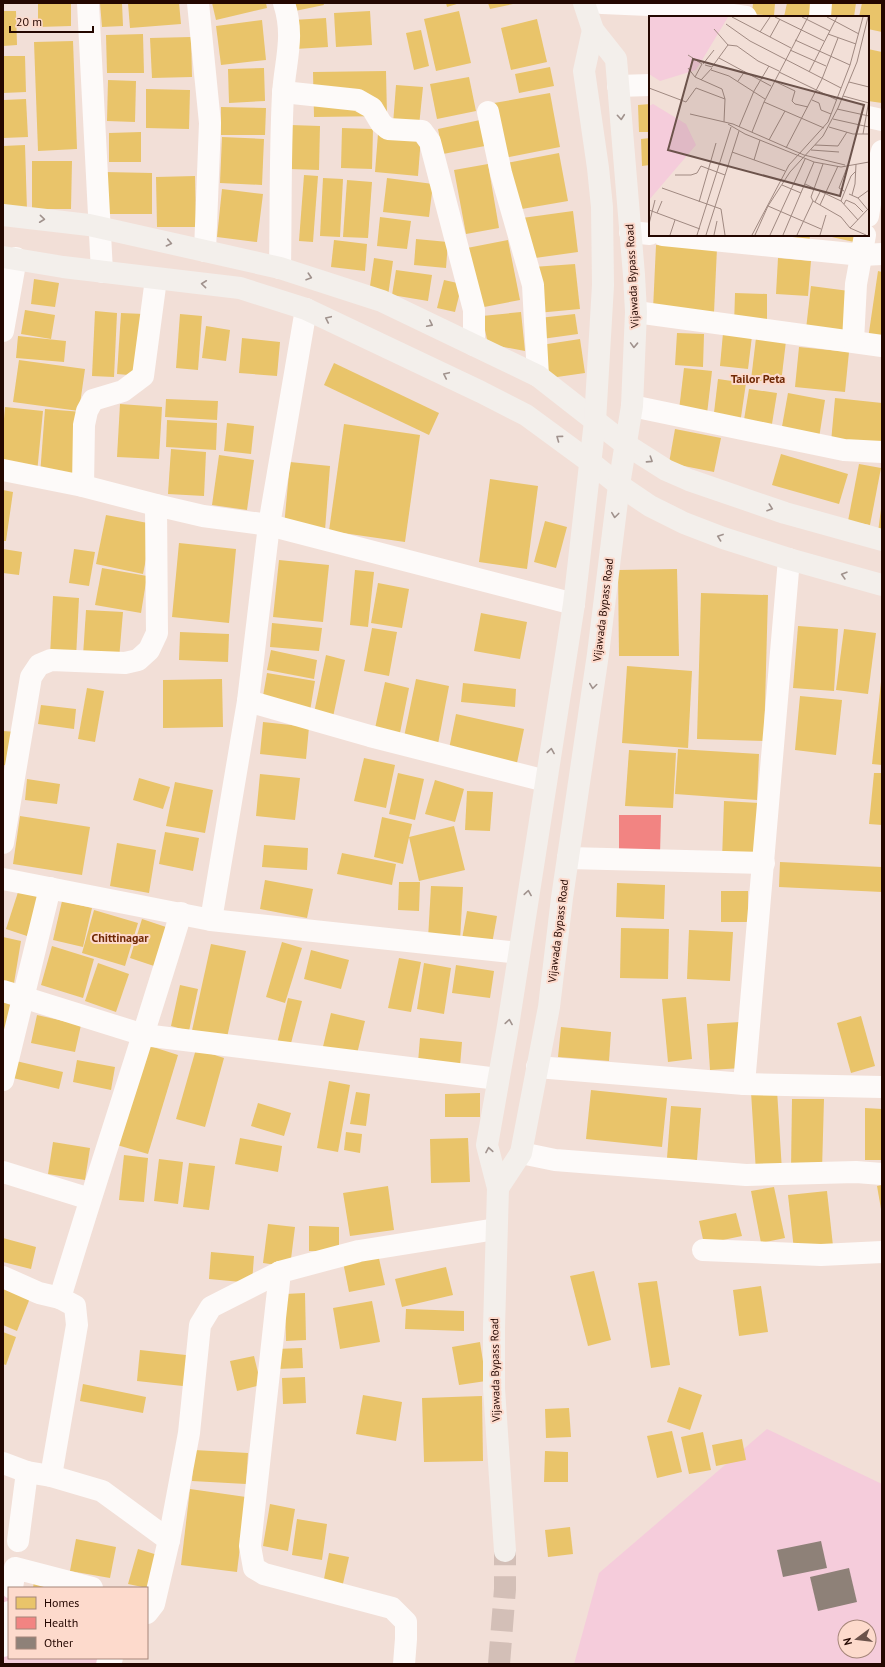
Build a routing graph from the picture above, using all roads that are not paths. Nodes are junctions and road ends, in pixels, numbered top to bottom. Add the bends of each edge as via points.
1 (88, 3) edge
2 (198, 3) edge
3 (284, 3) edge
4 (584, 3) edge
5 (602, 3) edge
6 (821, 3) edge
7 (672, 4) edge
8 (740, 16) edge
9 (820, 16) edge
10 (593, 30) junction
11 (649, 85) edge
12 (618, 86) junction
13 (283, 92) junction
14 (488, 112) dead end
15 (869, 117) edge
16 (882, 120) edge
17 (882, 151) edge
18 (878, 180) edge
19 (869, 212) edge
20 (3, 215) edge
21 (100, 228) junction
22 (640, 233) edge
23 (679, 236) edge
24 (870, 248) edge
25 (205, 251) junction
26 (9, 257) edge
27 (280, 268) junction
28 (102, 272) junction
29 (156, 279) junction
30 (306, 309) junction
31 (636, 312) junction
32 (3, 331) edge
33 (853, 341) junction
34 (474, 345) junction
35 (882, 346) edge
36 (538, 376) junction
37 (632, 406) junction
38 (595, 421) junction
39 (626, 444) junction
40 (882, 452) edge
41 (590, 462) junction
42 (3, 470) edge
43 (619, 485) junction
44 (83, 486) junction
45 (156, 505) junction
46 (269, 525) junction
47 (882, 540) edge
48 (789, 559) junction
49 (882, 585) edge
50 (574, 604) junction
51 (248, 701) junction
52 (546, 781) junction
53 (3, 843) edge
54 (568, 858) junction
55 (764, 863) junction
56 (3, 879) edge
57 (50, 888) junction
58 (181, 913) junction
59 (211, 920) junction
60 (519, 953) junction
61 (13, 994) edge
62 (144, 1035) junction
63 (537, 1067) junction
64 (498, 1079) junction
65 (3, 1080) edge
66 (744, 1084) junction
67 (882, 1087) edge
68 (521, 1153) junction
69 (3, 1172) edge
70 (882, 1174) edge
71 (498, 1188) junction
72 (90, 1199) junction
73 (496, 1229) junction
74 (703, 1250) dead end
75 (882, 1252) edge
76 (280, 1272) junction
77 (3, 1277) edge
78 (60, 1298) junction
79 (3, 1463) edge
80 (27, 1472) junction
81 (51, 1476) junction
82 (11, 1539) edge
83 (169, 1540) junction
84 (505, 1552) tunnel mouth
85 (14, 1578) edge
86 (84, 1587) edge
87 (149, 1606) edge
88 (8, 1618) edge
89 (4, 1643) edge
90 (404, 1664) edge

1 - 21 street
2 - 25 street via 210,123
3 - 13 street via 290,46
4 - 10 main road, Vijawada Bypass Road
5 - 7 street
6 - 9 street
7 - 8 street
10 - 12 main road, Vijawada Bypass Road via 616,59
10 - 38 main road, Vijawada Bypass Road via 584,71 602,207 603,285
11 - 12 street
12 -> 22 main road, Vijawada Bypass Road
13 - 27 street
13 - 34 street via 358,100 372,108 388,129 422,132 430,142 474,310
14 - 36 street via 501,173 533,285
15 - 16 street
17 - 18 street
18 - 19 street
20 -> 21 main road
21 -> 25 main road
21 - 28 street
22 - 31 main road, Vijawada Bypass Road
23 - 24 street
24 - 33 street via 856,284
25 - 27 main road
26 - 28 main road
26 - 32 street
27 -> 34 main road via 382,301
28 - 29 main road
30 -> 29 main road via 240,288
29 - 44 street via 143,376 123,391 94,400 87,411 84,425
41 -> 30 main road via 526,415
30 - 46 street
31 - 33 street
31 -> 37 main road, Vijawada Bypass Road
33 - 35 street
34 - 36 main road
36 - 38 main road
37 - 39 main road, Vijawada Bypass Road
37 - 40 street via 844,450
38 - 39 main road
38 - 41 main road, Vijawada Bypass Road
39 - 43 main road, Vijawada Bypass Road
39 -> 47 main road via 666,470 689,480 785,513
41 - 43 main road
41 - 50 main road, Vijawada Bypass Road
42 - 44 street
48 -> 43 main road via 684,523 650,506
43 -> 54 main road, Vijawada Bypass Road via 598,654
44 - 45 street
45 - 46 street via 203,516
45 - 53 street via 157,632 149,650 138,660 125,663 51,660 39,665 32,677
46 - 50 street
46 - 51 street
49 -> 48 main road
48 - 55 street
52 -> 50 main road, Vijawada Bypass Road
51 - 52 street via 370,736
51 - 59 street
60 -> 52 main road, Vijawada Bypass Road
54 - 55 street
54 - 63 main road, Vijawada Bypass Road via 549,1007
55 - 66 street
56 - 57 street
57 - 58 street
57 - 61 street
58 - 59 street
58 - 62 street
59 - 60 street
64 -> 60 main road, Vijawada Bypass Road
61 - 62 street
61 - 65 street
62 - 64 street
62 - 72 street
63 - 66 street
63 - 68 main road, Vijawada Bypass Road
71 -> 64 main road, Vijawada Bypass Road via 487,1145
66 - 67 street
68 - 70 street via 555,1160 746,1175 856,1172
68 - 71 main road, Vijawada Bypass Road
69 - 72 street
71 - 73 main road, Vijawada Bypass Road
72 - 78 street
73 - 76 street via 359,1251
73 - 84 main road, Vijawada Bypass Road via 494,1389
74 - 75 street via 821,1255
76 - 83 street via 211,1308 200,1325 189,1434
76 - 90 street via 250,1546 254,1568 264,1574 392,1608 406,1622
77 - 78 street via 39,1293
78 - 81 street via 75,1306 77,1325
79 - 80 street
80 - 81 street
80 - 82 street
81 - 83 street via 102,1491
82 - 85 street
83 - 87 street
85 - 86 street
88 - 89 street

